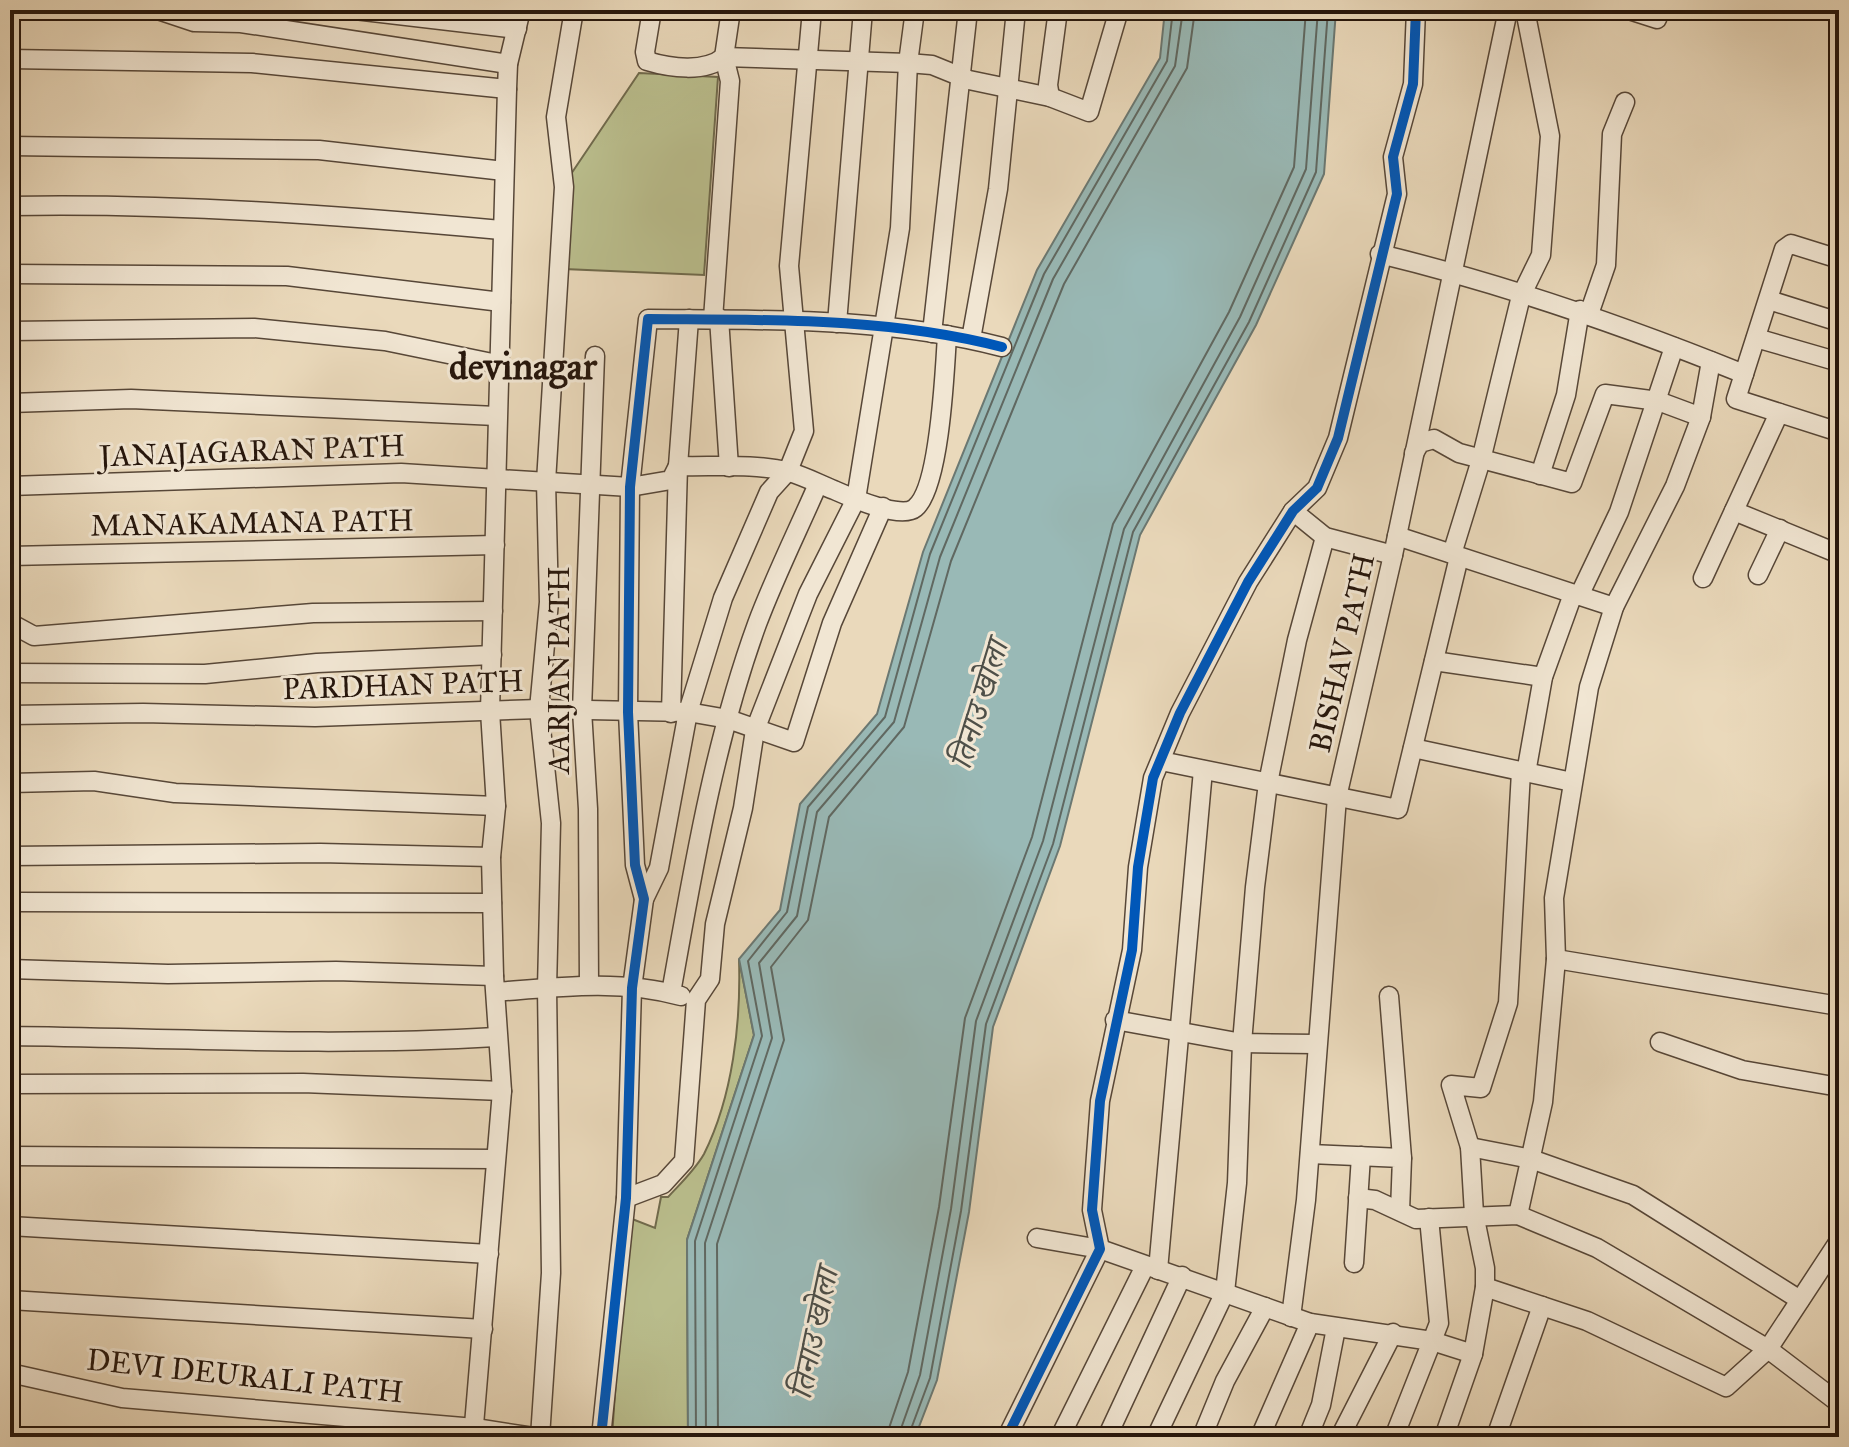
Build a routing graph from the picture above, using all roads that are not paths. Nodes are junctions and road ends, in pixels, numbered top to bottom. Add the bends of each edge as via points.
1 (158, 10) edge
2 (355, 10) edge
3 (521, 10) edge
4 (574, 10) edge
5 (652, 10) edge
6 (731, 10) edge
7 (812, 10) edge
8 (863, 10) edge
9 (915, 10) edge
10 (968, 10) edge
11 (1016, 10) edge
12 (1058, 10) edge
13 (1119, 10) edge
14 (1416, 10) edge
15 (1508, 10) edge
16 (1525, 10) edge
17 (1629, 10) edge
18 (1657, 19) dead end
19 (517, 29) junction
20 (724, 57) junction
21 (10, 59) edge
22 (807, 62) junction
23 (857, 63) junction
24 (908, 63) junction
25 (508, 64) junction
26 (961, 75) junction
27 (507, 89) junction
28 (1009, 89) junction
29 (1050, 97) junction
30 (1625, 102) dead end
31 (10, 146) edge
32 (504, 171) junction
33 (10, 206) edge
34 (501, 230) junction
35 (1380, 254) junction
36 (1839, 259) edge
37 (1452, 271) junction
38 (10, 274) edge
39 (1521, 296) junction
40 (1769, 300) junction
41 (501, 302) junction
42 (1585, 312) junction
43 (791, 318) junction
44 (689, 319) junction
45 (716, 319) junction
46 (1839, 322) edge
47 (837, 323) junction
48 (882, 327) junction
49 (10, 331) edge
50 (939, 334) junction
51 (1756, 338) junction
52 (971, 339) junction
53 (1002, 347) dead end
54 (1674, 347) junction
55 (595, 356) dead end
56 (1711, 361) junction
57 (1839, 362) edge
58 (497, 364) junction
59 (1744, 374) junction
60 (1658, 401) junction
61 (10, 403) edge
62 (1779, 413) junction
63 (496, 416) junction
64 (1701, 417) junction
65 (1839, 432) edge
66 (1414, 453) junction
67 (1481, 460) junction
68 (678, 466) junction
69 (729, 467) junction
70 (788, 471) junction
71 (1540, 475) junction
72 (494, 480) junction
73 (546, 482) junction
74 (591, 484) junction
75 (818, 484) junction
76 (10, 486) edge
77 (630, 487) junction
78 (856, 499) junction
79 (883, 507) junction
80 (1293, 511) junction
81 (1734, 511) junction
82 (1780, 529) junction
83 (1397, 536) junction
84 (1325, 537) junction
85 (495, 545) junction
86 (1839, 554) edge
87 (1393, 555) junction
88 (10, 556) edge
89 (1456, 556) junction
90 (1758, 575) dead end
91 (1703, 578) dead end
92 (1576, 595) junction
93 (1614, 607) junction
94 (493, 611) junction
95 (10, 623) edge
96 (492, 655) junction
97 (1434, 661) junction
98 (10, 673) edge
99 (1543, 677) junction
100 (539, 709) junction
101 (582, 710) junction
102 (490, 711) junction
103 (628, 712) junction
104 (680, 712) junction
105 (10, 715) edge
106 (728, 719) junction
107 (755, 730) junction
108 (1413, 748) junction
109 (1161, 761) junction
110 (1203, 770) junction
111 (1524, 772) junction
112 (1572, 782) junction
113 (10, 783) edge
114 (1268, 783) junction
115 (1337, 797) junction
116 (496, 806) junction
117 (10, 856) edge
118 (491, 857) junction
119 (644, 899) junction
120 (10, 902) edge
121 (492, 903) junction
122 (1556, 959) junction
123 (10, 969) edge
124 (495, 984) junction
125 (589, 985) junction
126 (547, 988) junction
127 (632, 988) junction
128 (671, 993) junction
129 (1389, 996) dead end
130 (696, 1000) junction
131 (1839, 1006) edge
132 (1115, 1020) junction
133 (1178, 1031) junction
134 (10, 1036) edge
135 (496, 1037) junction
136 (1660, 1042) dead end
137 (1242, 1043) junction
138 (1316, 1044) junction
139 (10, 1084) edge
140 (1839, 1087) edge
141 (502, 1091) junction
142 (1470, 1147) junction
143 (1310, 1154) junction
144 (10, 1156) edge
145 (1361, 1156) junction
146 (1402, 1158) junction
147 (495, 1159) junction
148 (1531, 1159) junction
149 (626, 1198) junction
150 (1358, 1198) junction
151 (1400, 1211) junction
152 (1474, 1214) junction
153 (1518, 1215) junction
154 (1429, 1218) junction
155 (10, 1226) edge
156 (1037, 1238) dead end
157 (1839, 1241) edge
158 (1100, 1249) junction
159 (489, 1254) junction
160 (1354, 1263) dead end
161 (1151, 1269) junction
162 (1182, 1276) junction
163 (1485, 1287) junction
164 (1225, 1292) junction
165 (10, 1300) edge
166 (1800, 1300) junction
167 (1542, 1306) junction
168 (1265, 1307) junction
169 (1291, 1317) junction
170 (1310, 1323) junction
171 (1336, 1328) junction
172 (483, 1329) junction
173 (1393, 1333) junction
174 (1432, 1341) junction
175 (1768, 1349) junction
176 (1473, 1354) junction
177 (10, 1373) edge
178 (1839, 1403) edge
179 (474, 1432) edge
180 (533, 1437) edge
181 (540, 1437) edge
182 (601, 1437) edge
183 (1007, 1437) edge
184 (1060, 1437) edge
185 (1107, 1437) edge
186 (1156, 1437) edge
187 (1202, 1437) edge
188 (1260, 1437) edge
189 (1308, 1437) edge
190 (1340, 1437) edge
191 (1394, 1437) edge
192 (1444, 1437) edge
193 (1496, 1437) edge

1 - 25 street via 194,22 241,23
2 - 19 street
3 - 19 street
4 - 73 street via 556,117 564,187
5 - 20 street via 647,61 691,66 715,64
6 - 20 street
7 - 22 street
8 - 23 street
9 - 24 street
10 - 26 street
11 - 28 street
12 - 29 street
13 - 29 street via 1089,112
14 - 35 street via 1413,84 1393,157 1397,194
15 - 37 street, BISHAV PATH
16 - 39 street via 1550,136 1541,255
17 - 18 street
19 - 25 street
20 - 22 street
20 - 45 street via 730,81
21 - 27 street via 252,63
22 - 23 street
22 - 43 street via 789,266
23 - 24 street
23 - 47 street
24 - 26 street
24 - 48 street via 900,228
25 - 27 street
26 - 28 street
26 - 50 street
27 - 32 street
28 - 29 street
28 - 52 street via 998,189
30 - 42 street via 1612,134 1606,265
31 - 32 street via 319,150
32 - 34 street
33 - 34 street via 337,215
34 - 41 street
35 - 37 street
35 - 80 street via 1338,438 1317,488
36 - 40 street via 1791,244 1784,249
37 - 39 street
37 - 66 street, BISHAV PATH
38 - 41 street via 287,276
39 - 42 street
39 - 67 street
40 - 46 street
40 - 51 street
41 - 58 street
42 - 54 street
42 - 71 street
43 - 45 street
43 - 47 street
43 - 70 street via 804,431
44 - 45 street
44 - 68 street
44 - 77 street via 648,319
45 - 69 street
47 - 48 street
48 - 50 street
48 - 78 street
49 - 58 street via 254,328 385,341
50 - 52 street
50 - 79 street via 940,430 924,496 915,509 901,513
51 - 57 street
51 - 59 street
52 - 53 street
54 - 56 street
54 - 60 street
55 - 74 street, AARJAN PATH
56 - 59 street
56 - 64 street
58 - 63 street
59 - 62 street via 1736,399
60 - 64 street
60 - 71 street via 1605,394 1572,483
60 - 92 street via 1619,512
61 - 63 street via 131,399
62 - 65 street
62 - 81 street
63 - 72 street
64 - 93 street via 1675,486
66 - 67 street via 1420,443 1434,439
66 - 83 street, BISHAV PATH
67 - 71 street
67 - 89 street
68 - 69 street
68 - 77 street, JANAJAGARAN PATH via 671,480
68 - 104 street
69 - 70 street
70 - 75 street
70 - 104 street via 769,492
72 - 73 street, JANAJAGARAN PATH
72 - 76 street, JANAJAGARAN PATH via 401,473
72 - 85 street
73 - 74 street, JANAJAGARAN PATH
73 - 100 street via 549,602
74 - 77 street, JANAJAGARAN PATH
74 - 101 street, AARJAN PATH
75 - 78 street
75 - 106 street via 757,624
77 - 103 street
78 - 79 street
78 - 107 street via 808,594
79 - 107 street, PARDHAN PATH via 832,623 794,742
80 - 84 street
80 - 109 street via 1248,582
81 - 82 street
81 - 91 street
82 - 86 street
82 - 90 street
83 - 87 street, BISHAV PATH
83 - 89 street
84 - 87 street
84 - 114 street via 1297,640
85 - 88 street, MANAKAMANA PATH
85 - 94 street
87 - 115 street, BISHAV PATH
89 - 92 street
89 - 97 street
92 - 93 street
92 - 99 street
93 - 112 street via 1589,687
94 - 95 street via 313,613 34,636
94 - 96 street
96 - 98 street via 205,674
96 - 102 street
97 - 99 street
97 - 108 street
99 - 111 street
100 - 101 street, PARDHAN PATH
100 - 102 street, PARDHAN PATH
100 - 126 street via 551,823
101 - 103 street, PARDHAN PATH
101 - 125 street, AARJAN PATH
102 - 105 street, PARDHAN PATH via 315,717
102 - 116 street
103 - 104 street, PARDHAN PATH
103 - 119 street via 635,865
104 - 106 street, PARDHAN PATH
104 - 119 street via 659,868
106 - 107 street, PARDHAN PATH
106 - 128 street
107 - 130 street via 715,924 710,979
108 - 111 street
108 - 115 street via 1398,809
109 - 110 street
109 - 132 street via 1147,802 1132,950
110 - 114 street
110 - 133 street
111 - 112 street
111 - 142 street via 1508,1003 1481,1088 1451,1085
112 - 122 street via 1554,898
113 - 116 street via 94,781 175,793
114 - 115 street
114 - 137 street
115 - 138 street, BISHAV PATH
116 - 118 street
117 - 118 street
118 - 121 street
119 - 127 street
120 - 121 street
121 - 124 street
122 - 131 street
122 - 148 street via 1543,1102
123 - 124 street via 168,974 336,971
124 - 126 street
124 - 135 street
125 - 126 street
125 - 127 street
126 - 181 street via 551,1273
127 - 128 street
127 - 149 street
128 - 130 street
129 - 146 street
130 - 149 street via 684,1161 663,1184
132 - 133 street
132 - 158 street via 1094,1172 1092,1210
133 - 137 street
133 - 161 street
134 - 135 street via 419,1042
135 - 141 street
136 - 140 street via 1742,1070
137 - 138 street
137 - 164 street via 1237,1183
138 - 143 street, BISHAV PATH
139 - 141 street via 303,1083
141 - 147 street
142 - 148 street
142 - 152 street
143 - 145 street
143 - 169 street, BISHAV PATH
144 - 147 street
145 - 146 street
145 - 150 street
146 - 151 street
147 - 159 street
148 - 153 street
148 - 166 street via 1633,1195
149 - 182 street
150 - 151 street
150 - 160 street
151 - 154 street via 1416,1219
152 - 153 street
152 - 154 street
152 - 163 street
153 - 175 street via 1597,1248
154 - 174 street via 1439,1323
155 - 159 street
156 - 158 street
157 - 166 street
158 - 161 street
158 - 183 street
159 - 172 street
161 - 162 street
161 - 184 street
162 - 164 street
162 - 185 street
163 - 167 street
163 - 176 street
164 - 168 street
164 - 186 street
165 - 172 street
166 - 175 street
167 - 175 street via 1587,1321 1726,1387
167 - 193 street
168 - 169 street
168 - 187 street
169 - 170 street
170 - 171 street
170 - 188 street
171 - 173 street
171 - 189 street via 1321,1405
172 - 179 street
173 - 174 street
173 - 190 street
174 - 176 street
174 - 191 street
175 - 178 street
176 - 192 street
177 - 179 street, DEVI DEURALI PATH via 122,1398
179 - 180 street, DEVI DEURALI PATH

